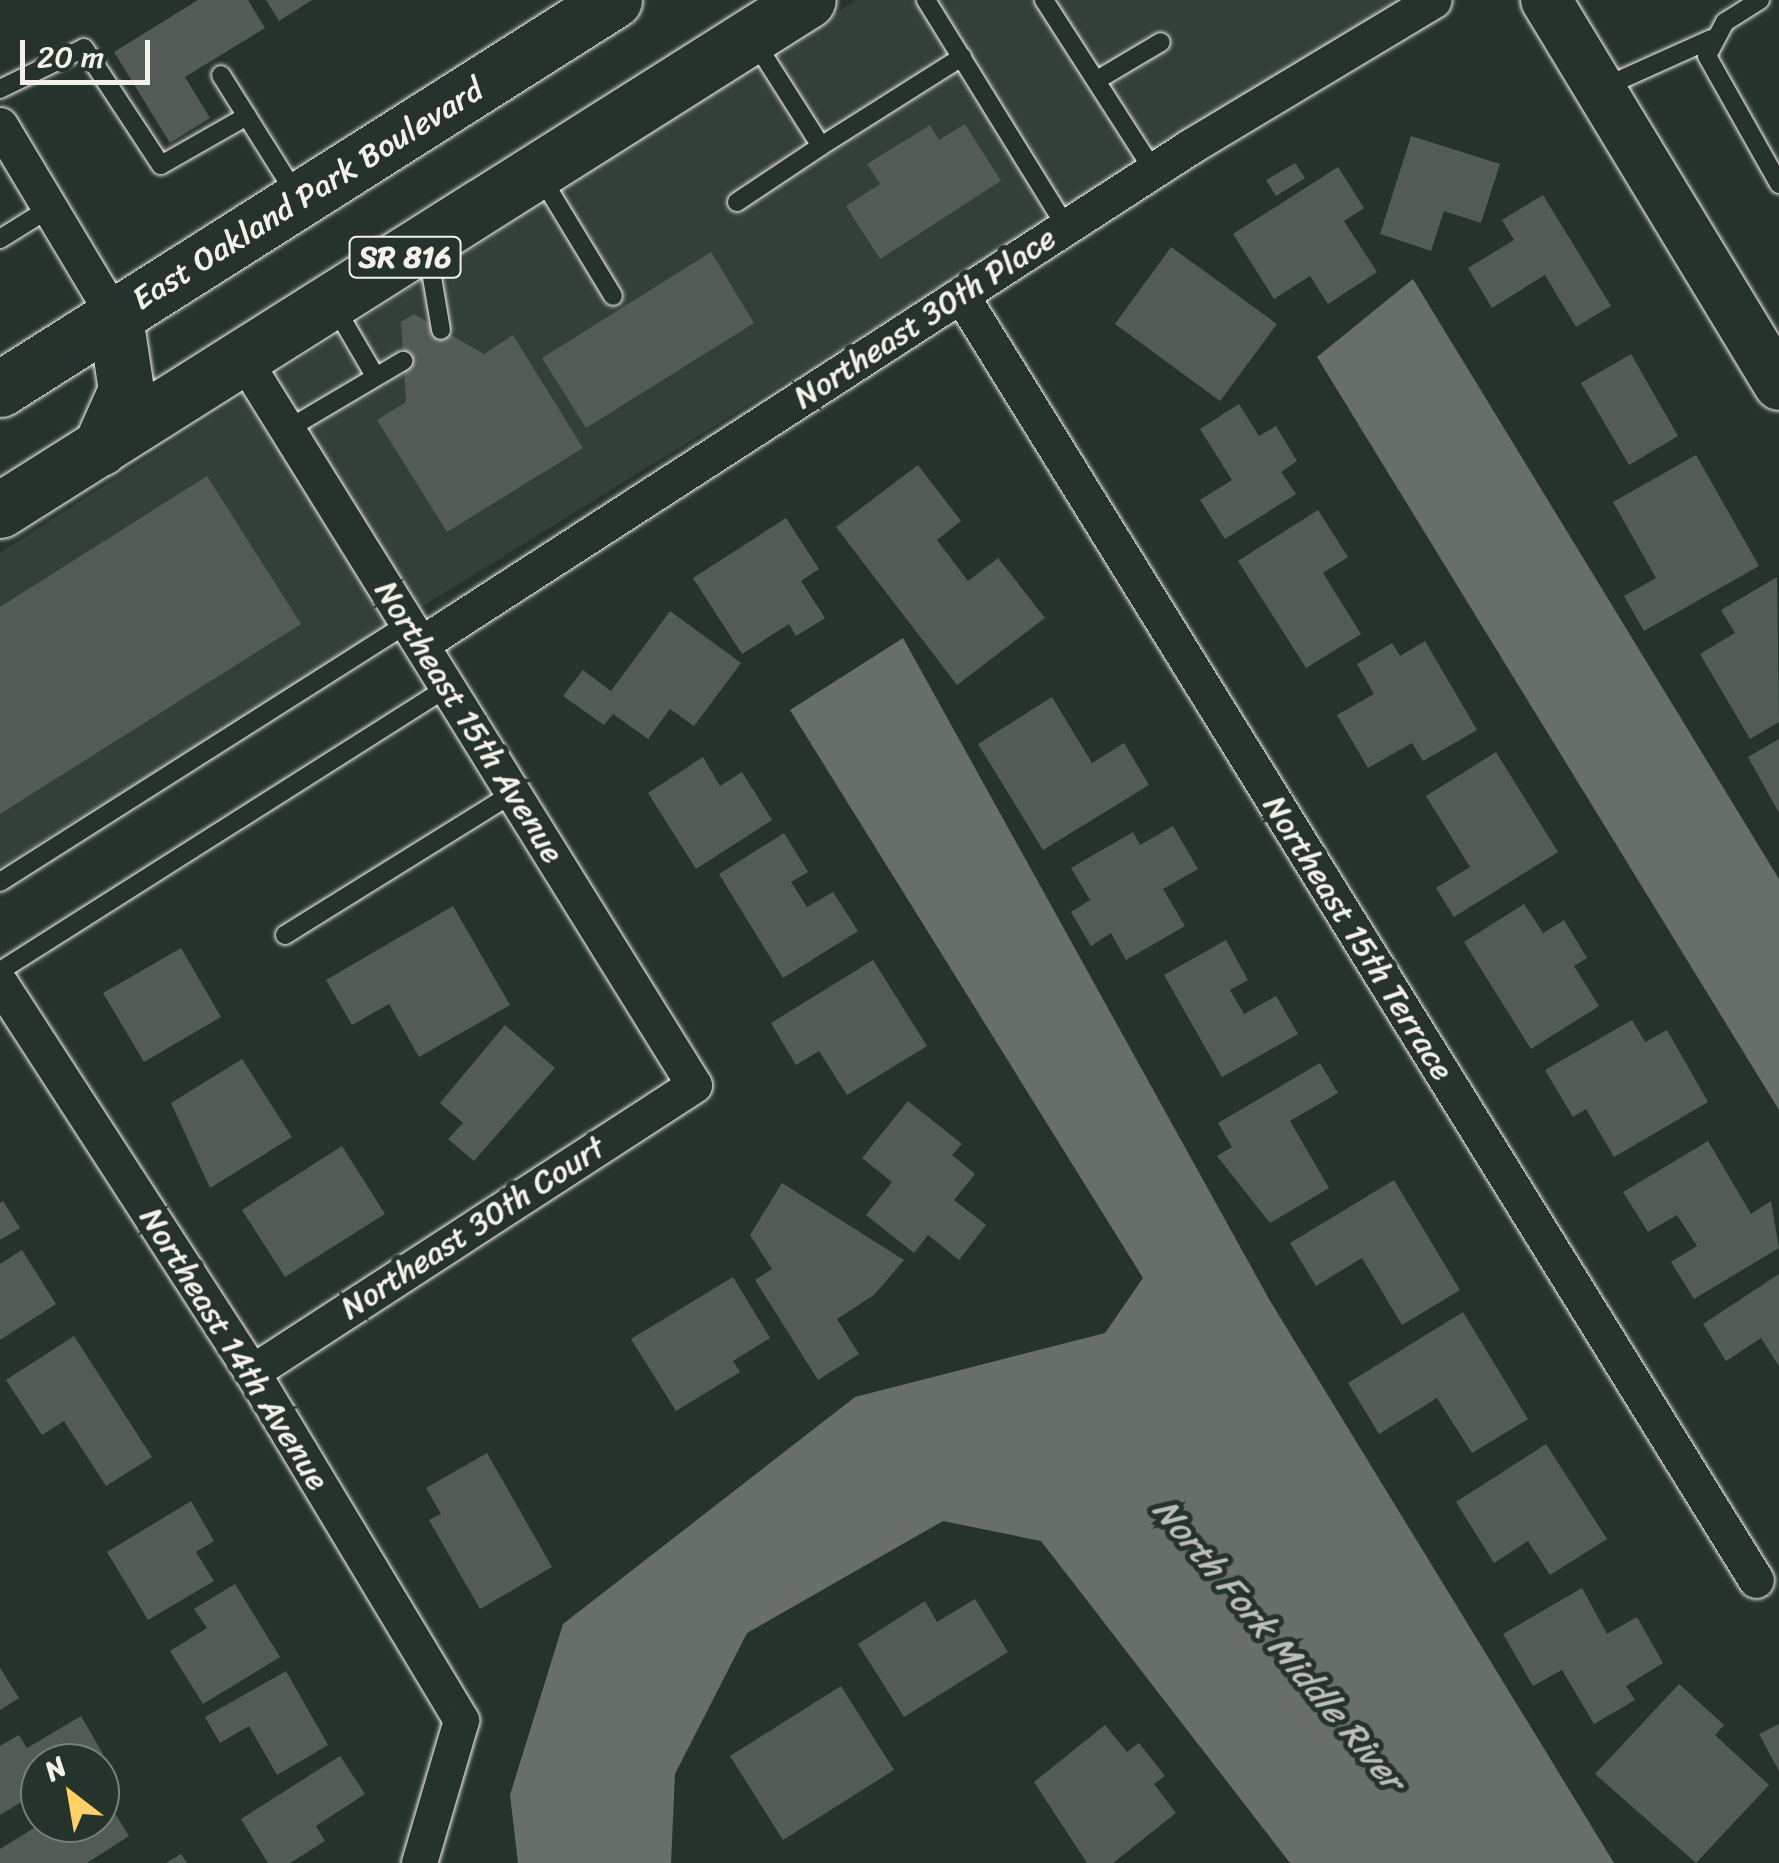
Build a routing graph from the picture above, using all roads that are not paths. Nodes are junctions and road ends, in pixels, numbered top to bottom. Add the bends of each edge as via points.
1 (614, 0) edge
2 (808, 0) edge
3 (926, 0) edge
4 (1044, 0) edge
5 (1434, 0) edge
6 (1546, 0) edge
7 (1760, 0) edge
8 (752, 36) junction
9 (1711, 39) junction
10 (1160, 42) dead end
11 (962, 56) junction
12 (222, 75) dead end
13 (1097, 80) junction
14 (1600, 88) junction
15 (0, 89) edge
16 (247, 116) junction
17 (0, 125) edge
18 (821, 146) junction
19 (1153, 170) junction
20 (538, 172) junction
21 (1779, 184) edge
22 (300, 201) junction
23 (738, 202) dead end
24 (53, 206) junction
25 (1066, 227) junction
26 (0, 239) edge
27 (426, 244) junction
28 (614, 296) dead end
29 (961, 296) junction
30 (332, 303) junction
31 (116, 318) junction
32 (442, 330) dead end
33 (244, 360) junction
34 (403, 361) dead end
35 (375, 376) junction
36 (1779, 385) edge
37 (0, 389) edge
38 (288, 430) junction
39 (100, 448) junction
40 (0, 510) edge
41 (414, 633) junction
42 (448, 687) junction
43 (513, 793) junction
44 (0, 882) edge
45 (285, 934) dead end
46 (0, 971) edge
47 (0, 983) edge
48 (694, 1085) joint
49 (252, 1372) junction
50 (1756, 1580) dead end
51 (419, 1863) edge

1 - 22 main road, East Oakland Park Boulevard
2 - 8 main road, SR 816
3 - 11 lane
4 - 13 lane
5 - 19 street, Northeast 30th Place
6 - 14 street
7 - 9 lane
8 - 18 lane
8 - 20 main road, SR 816
9 - 14 lane
9 - 21 lane via 1713,77
10 - 13 lane
11 - 18 lane
11 - 25 lane
12 - 16 lane
13 - 19 lane
14 - 36 street
15 - 16 lane via 84,48 161,165
16 - 22 lane
17 - 24 street
18 - 23 lane
19 - 25 street, Northeast 30th Place
20 - 27 main road, SR 816
20 - 28 lane
22 - 31 main road, East Oakland Park Boulevard
24 - 26 lane
24 - 31 street
25 - 29 street, Northeast 30th Place
27 - 30 main road, SR 816
27 - 32 lane
29 - 41 street, Northeast 30th Place
29 - 50 street, Northeast 15th Terrace
30 - 33 main road, SR 816
30 - 35 lane
31 - 37 main road, East Oakland Park Boulevard
31 - 39 main road via 126,390
33 - 38 street, Northeast 15th Avenue
33 - 39 main road, SR 816
34 - 35 lane
35 - 38 lane
38 - 41 street, Northeast 15th Avenue
39 - 40 main road, SR 816
41 - 42 street, Northeast 15th Avenue
41 - 44 lane
42 - 43 street, Northeast 15th Avenue
42 - 46 lane
43 - 45 lane
43 - 48 street, Northeast 15th Avenue
47 - 49 street, Northeast 14th Avenue
48 - 49 street, Northeast 30th Court
49 - 51 street, Northeast 14th Avenue via 461,1720

